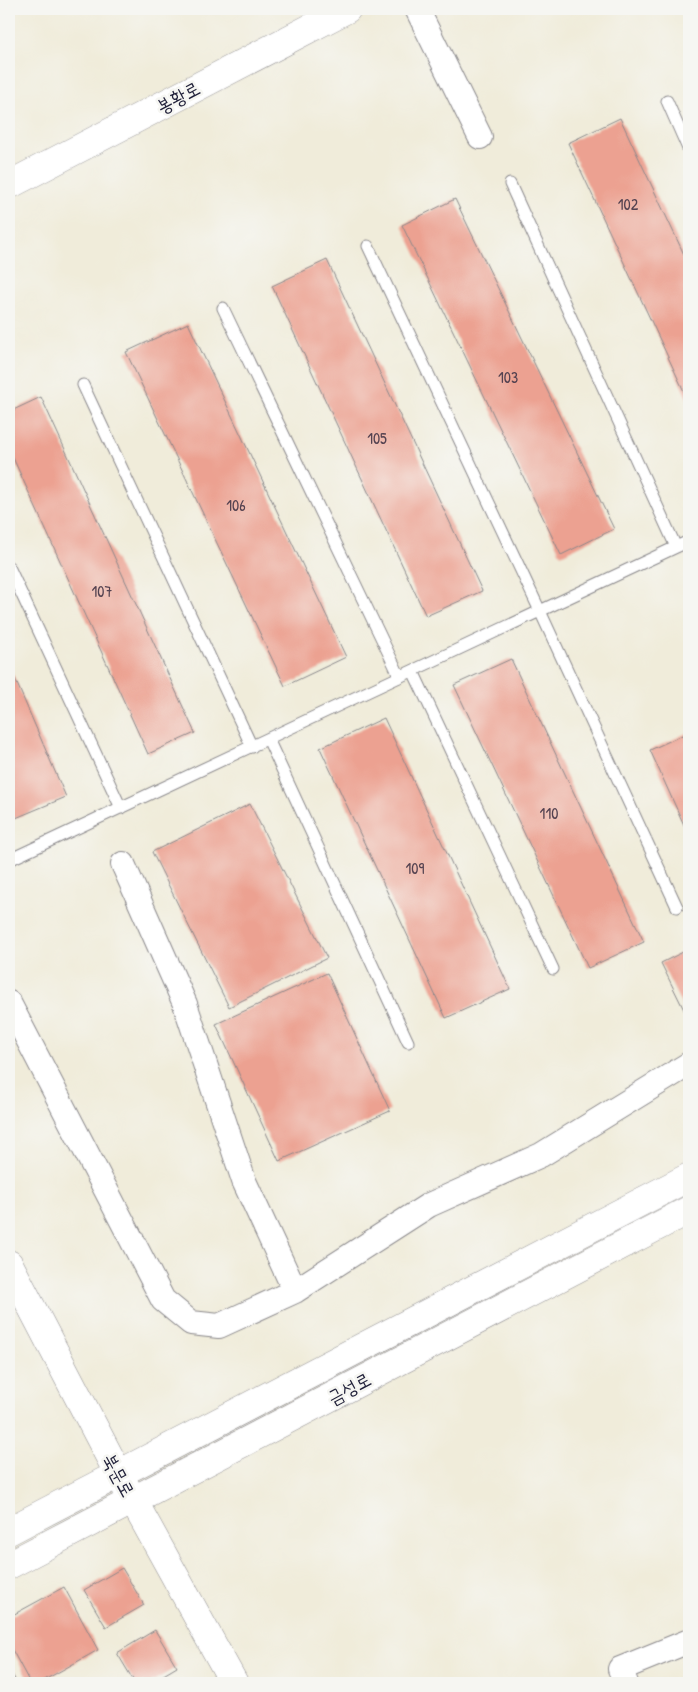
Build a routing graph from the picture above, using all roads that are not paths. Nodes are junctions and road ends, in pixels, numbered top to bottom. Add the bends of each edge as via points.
1 (347, 9) edge
2 (417, 9) edge
3 (667, 101) dead end
4 (480, 137) dead end
5 (689, 151) edge
6 (510, 184) dead end
7 (9, 185) edge
8 (368, 246) dead end
9 (223, 308) dead end
10 (83, 385) dead end
11 (689, 541) edge
12 (676, 547) junction
13 (9, 567) edge
14 (540, 611) junction
15 (413, 671) junction
16 (400, 677) junction
17 (268, 739) junction
18 (252, 747) junction
19 (121, 808) junction
20 (9, 860) edge
21 (123, 864) dead end
22 (677, 907) dead end
23 (553, 969) dead end
24 (9, 1003) edge
25 (408, 1042) dead end
26 (689, 1064) edge
27 (689, 1177) edge
28 (689, 1210) edge
29 (9, 1264) edge
30 (296, 1291) junction
31 (118, 1473) junction
32 (133, 1500) junction
33 (9, 1531) edge
34 (9, 1565) edge
35 (689, 1641) edge
36 (623, 1676) edge
37 (234, 1683) edge

1 - 7 street, 봉황로
2 - 4 street
3 - 5 lane
6 - 12 lane
8 - 14 lane
9 - 16 lane
10 - 18 lane
11 - 12 lane
12 - 14 lane
13 - 19 lane
14 - 15 lane
14 - 22 lane
15 - 16 lane
15 - 23 lane
16 - 17 lane
17 - 18 lane
17 - 25 lane
18 - 19 lane
19 - 20 lane
21 - 30 street via 185,1004 244,1181
24 - 30 street via 163,1300 191,1323 219,1326
26 - 30 street via 540,1156 428,1205
27 - 31 street, 금성로
28 - 32 street, 금성로
29 - 31 street, 북문로
31 - 32 street, 북문로
31 - 33 street, 금성로
32 - 34 street, 금성로
32 - 37 street, 북문로
35 - 36 street

